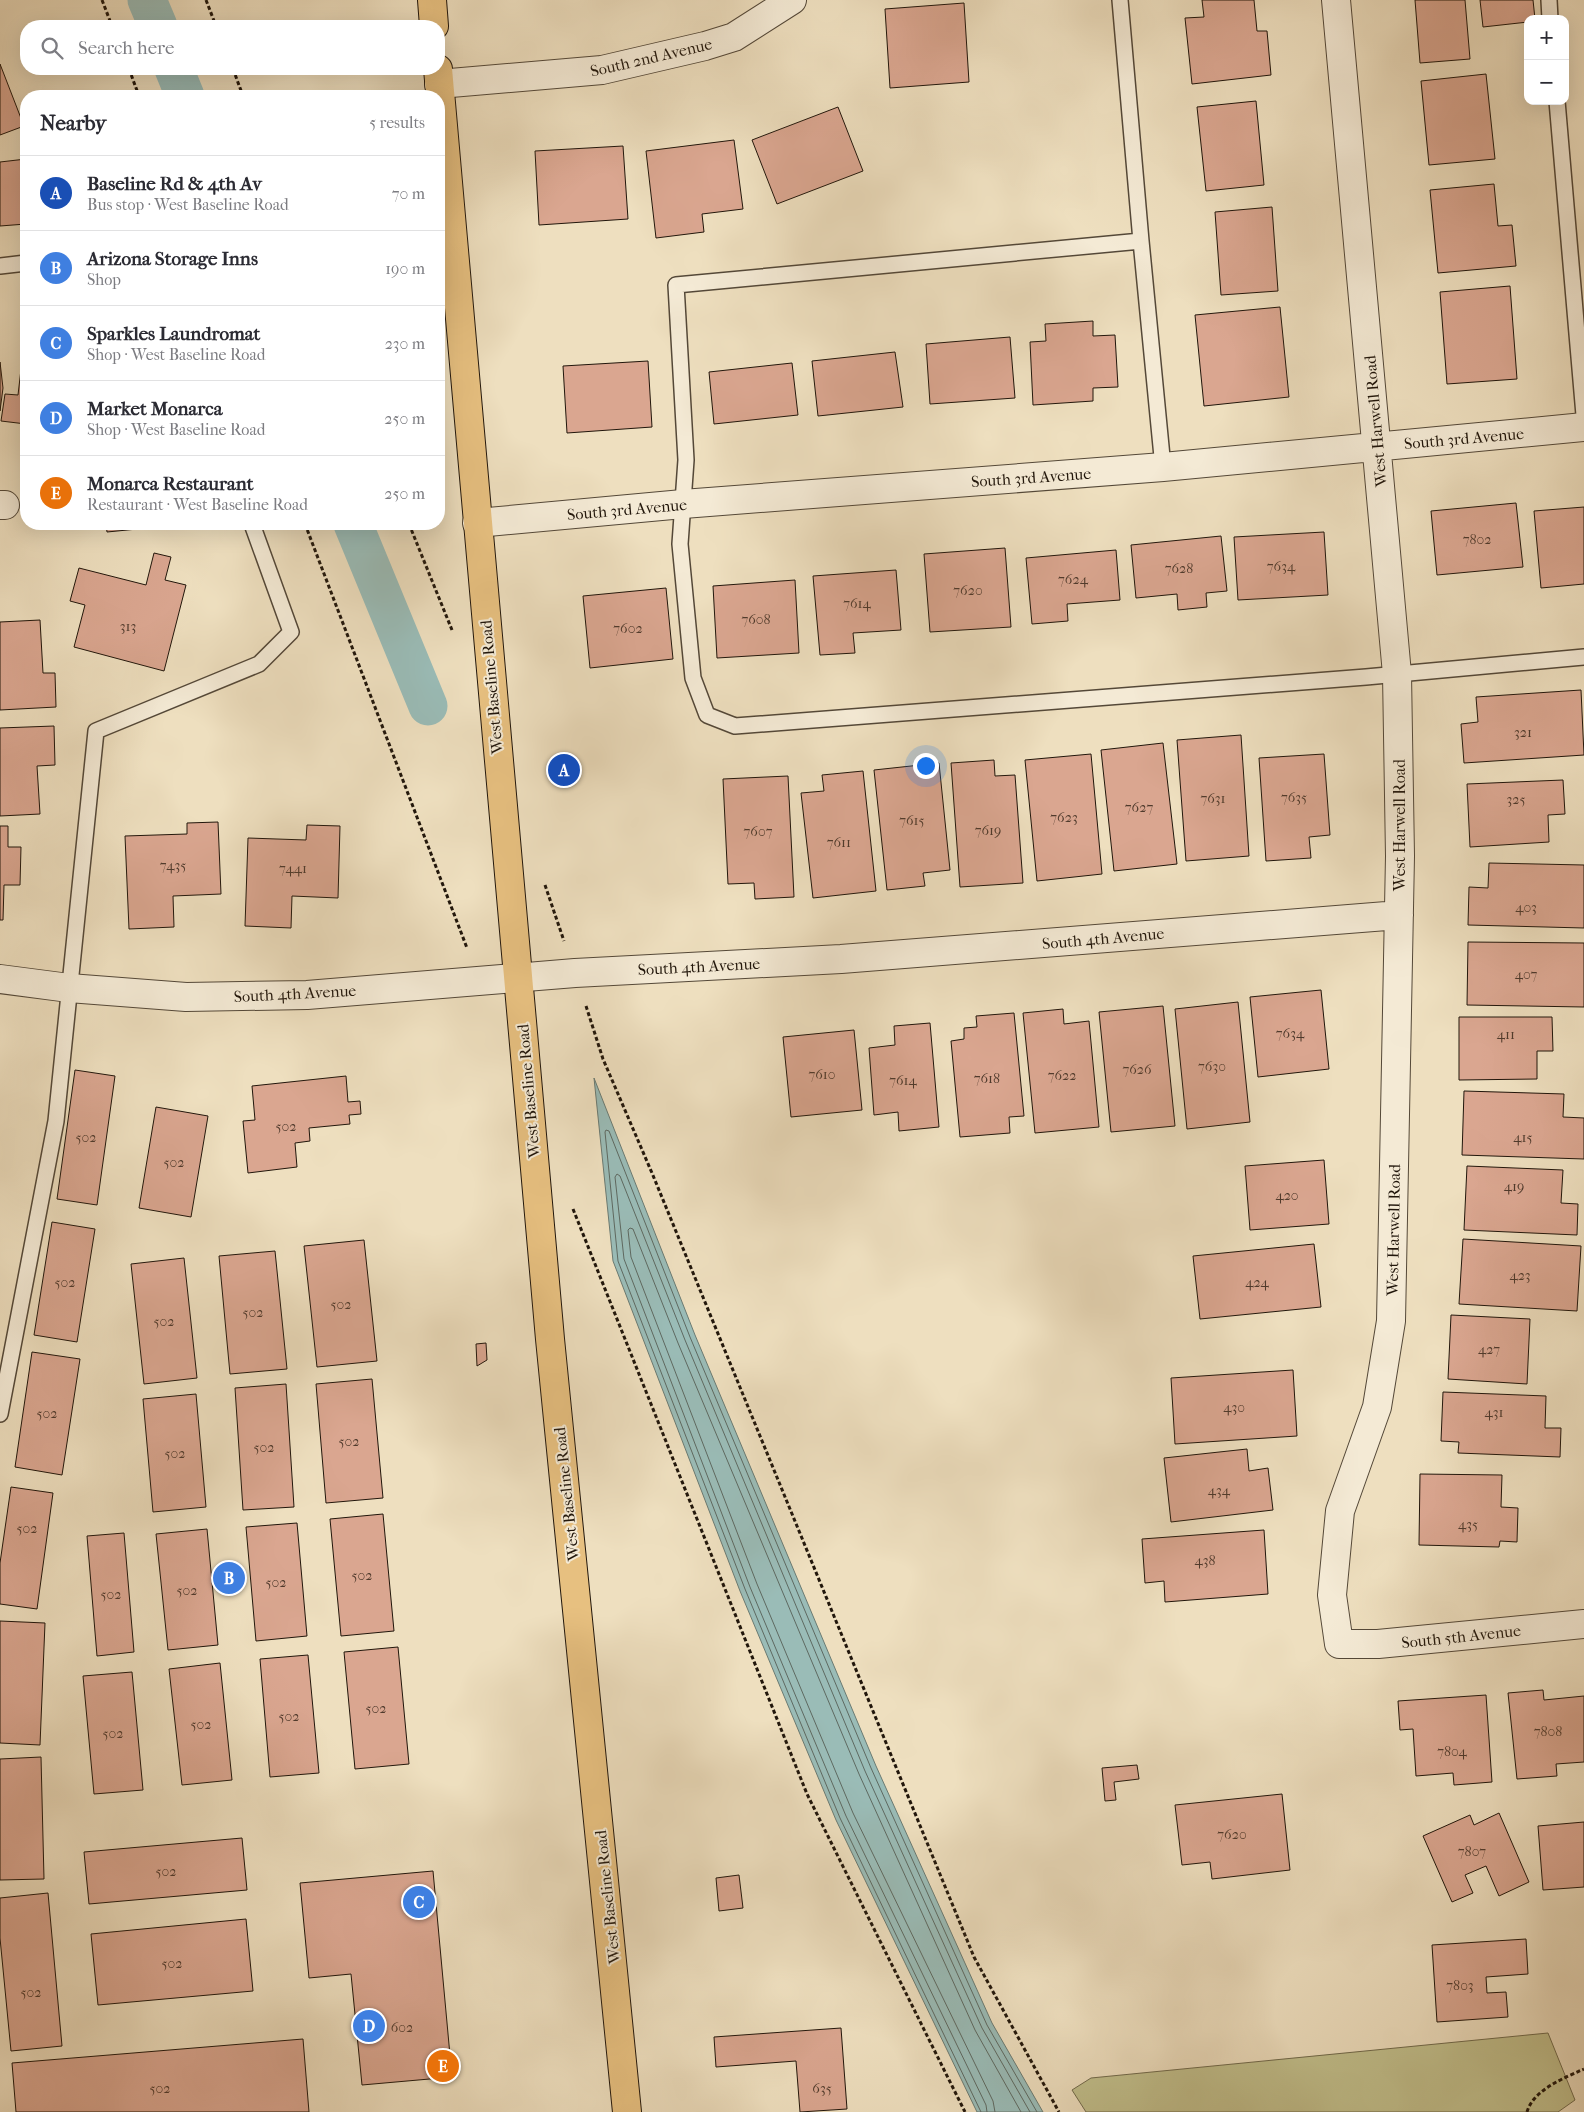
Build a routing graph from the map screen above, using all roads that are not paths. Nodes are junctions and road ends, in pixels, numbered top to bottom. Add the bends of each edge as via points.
1 (432, 0) edge
2 (792, 0) edge
3 (1120, 0) edge
4 (1336, 0) edge
5 (1549, 0) edge
6 (1550, 15) edge
7 (434, 20) edge
8 (439, 76) edge
9 (440, 90) edge
10 (1557, 105) edge
11 (445, 146) edge
12 (1141, 241) junction
13 (20, 264) edge
14 (0, 266) edge
15 (1584, 416) edge
16 (1584, 427) edge
17 (1377, 446) junction
18 (1163, 467) junction
19 (683, 504) junction
20 (477, 522) junction
21 (254, 530) edge
22 (1584, 657) edge
23 (1397, 674) junction
24 (1399, 915) junction
25 (518, 977) junction
26 (0, 979) edge
27 (69, 988) junction
28 (0, 1414) edge
29 (1584, 1624) edge
30 (1339, 1644) joint
31 (627, 2112) edge

1 - 7 main road
2 - 8 street, South 2nd Avenue via 734,37 602,70
3 - 12 lane
4 - 17 street, West Harwell Road
5 - 6 lane
8 - 9 main road, West Baseline Road
10 - 15 lane
11 - 20 main road, West Baseline Road
12 - 18 lane
12 - 19 lane via 676,285 686,460
13 - 14 lane
16 - 17 street, South 3rd Avenue
17 - 18 street, South 3rd Avenue
17 - 23 street, West Harwell Road
18 - 19 street, South 3rd Avenue
19 - 20 street, South 3rd Avenue
19 - 23 lane via 680,544 693,678 707,715 735,726
20 - 25 main road, West Baseline Road
21 - 27 lane via 291,632 259,664 96,731
22 - 23 lane
23 - 24 street, West Harwell Road
24 - 25 street, South 4th Avenue via 841,959
24 - 30 street, West Harwell Road via 1391,1321 1377,1407 1340,1511 1332,1595
25 - 27 street, South 4th Avenue via 307,995 186,996
25 - 31 main road, West Baseline Road via 550,1339
26 - 27 street, South 4th Avenue
27 - 28 lane via 56,1121
29 - 30 street, South 5th Avenue via 1378,1644

